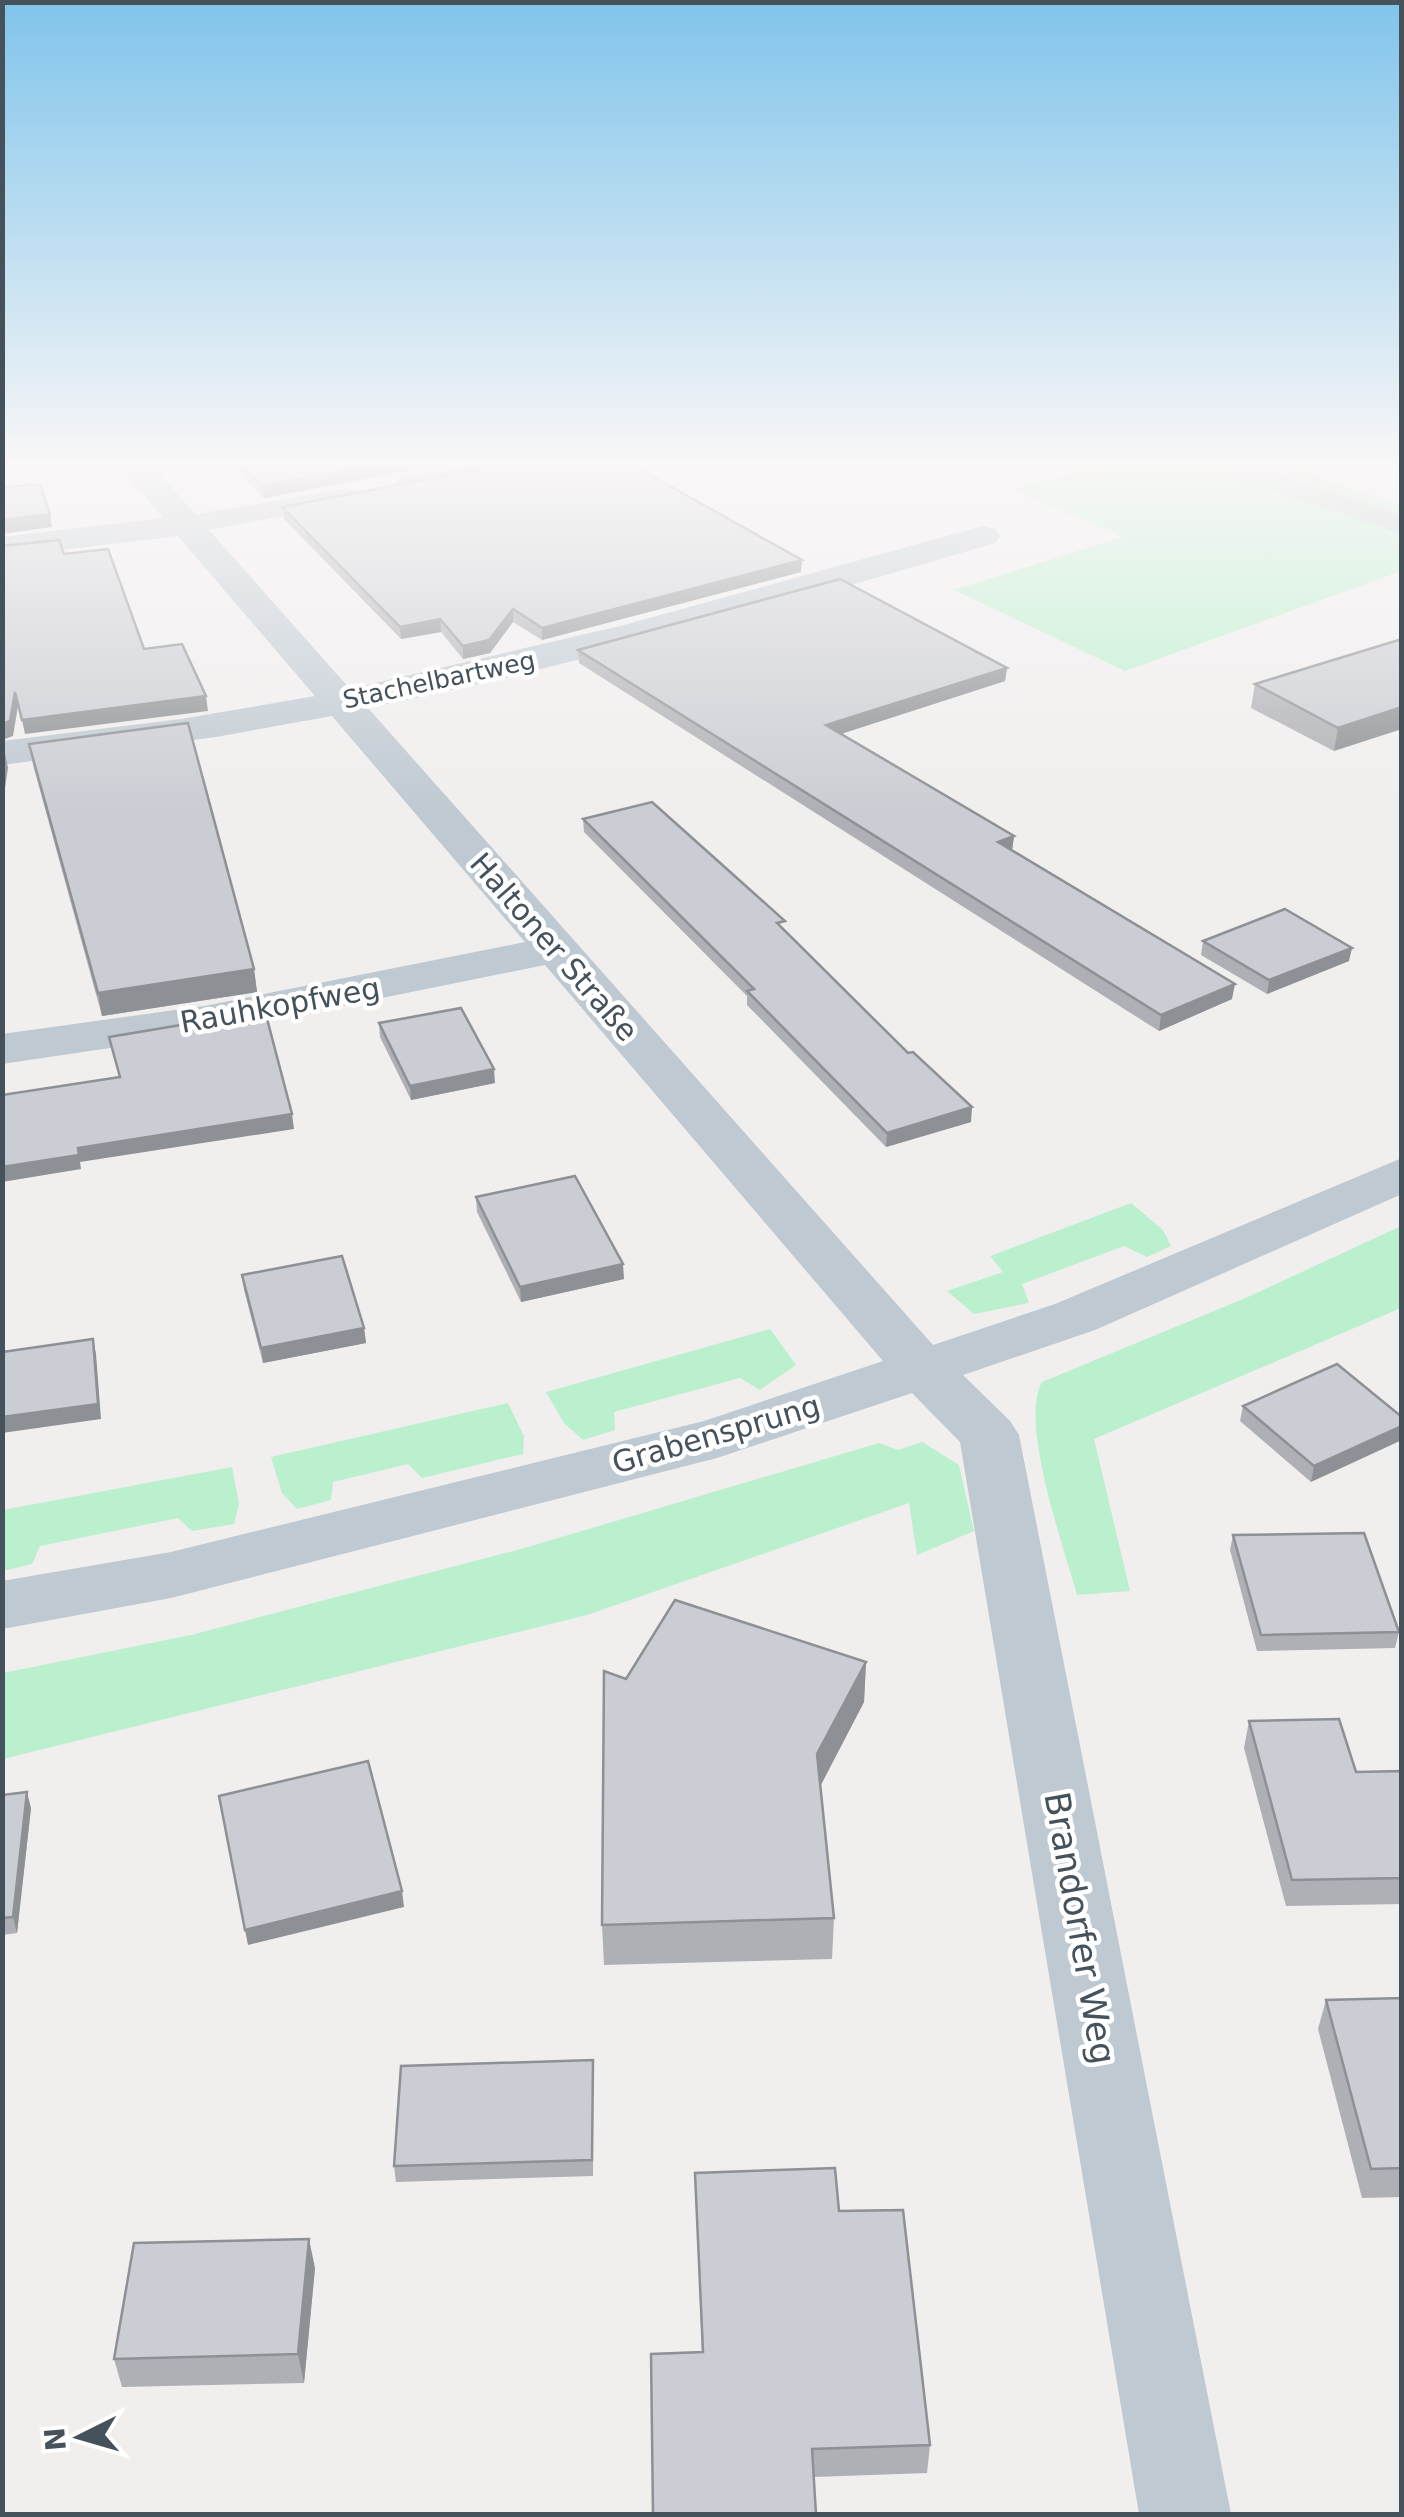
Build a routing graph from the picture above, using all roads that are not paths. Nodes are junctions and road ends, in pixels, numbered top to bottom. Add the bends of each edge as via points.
1 (234, 578) edge
2 (837, 578) edge
3 (342, 702) junction
4 (2, 753) edge
5 (556, 949) junction
6 (2, 1049) edge
7 (1402, 1174) edge
8 (922, 1368) junction
9 (2, 1605) edge
10 (1185, 2514) edge

1 - 3 street, Haltoner Straße
2 - 3 street, Stachelbartweg via 563,653
3 - 4 street, Stachelbartweg
3 - 5 street, Haltoner Straße
5 - 6 street, Rauhkopfweg via 223,1016
5 - 8 street, Haltoner Straße
7 - 8 street, Grabensprung via 1076,1317
8 - 9 street, Grabensprung via 717,1438 172,1575
8 - 10 street, Brandorfer Weg via 989,1435

